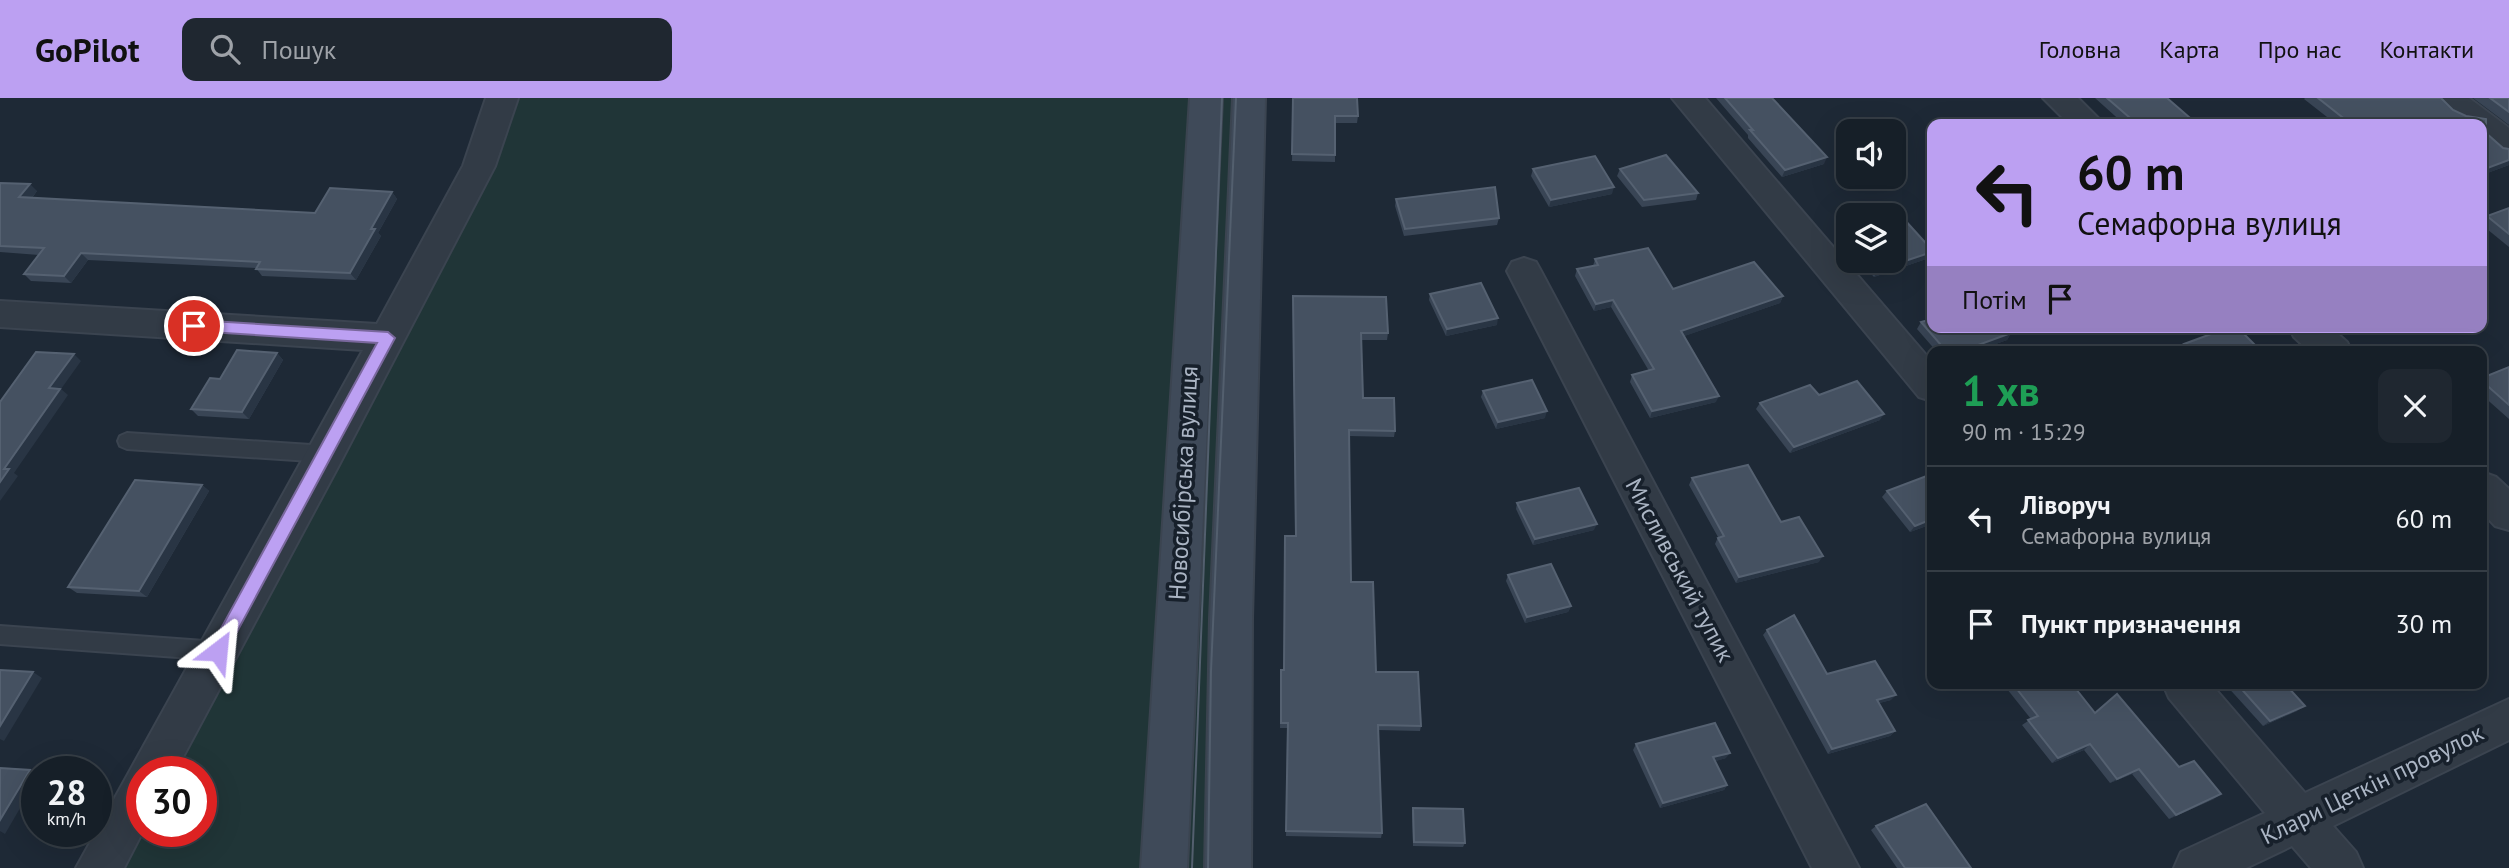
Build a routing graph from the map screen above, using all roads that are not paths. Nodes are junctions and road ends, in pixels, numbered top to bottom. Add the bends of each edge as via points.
1 (502, 98) edge
2 (1206, 98) edge
3 (1249, 98) edge
4 (1688, 98) edge
5 (2059, 98) edge
6 (2448, 98) edge
7 (2082, 119) edge
8 (2475, 119) edge
9 (2487, 128) edge
10 (2509, 145) edge
11 (1524, 271) dead end
12 (0, 314) edge
13 (2313, 333) edge
14 (388, 338) junction
15 (2328, 346) edge
16 (1927, 381) edge
17 (127, 442) dead end
18 (326, 454) junction
19 (2487, 493) edge
20 (2509, 514) edge
21 (0, 635) edge
22 (218, 651) junction
23 (2188, 689) edge
24 (2509, 719) edge
25 (160, 756) edge
26 (126, 818) edge
27 (2299, 820) junction
28 (99, 868) edge
29 (1164, 868) edge
30 (1227, 868) edge
31 (1836, 868) edge
32 (2197, 868) edge
33 (2340, 868) edge

1 - 14 street via 479,166
2 - 29 main road, Новосибірська вулиця
3 - 30 main road, Новосибірська вулиця
4 - 16 street
5 - 7 street
6 - 8 street
9 - 10 street
11 - 31 street, Мисливський тупик
12 - 14 street
13 - 15 street
14 - 18 street
17 - 18 lane
18 - 22 street
19 - 20 street
21 - 22 lane
22 - 25 street
23 - 27 street
24 - 27 street, Клари Цеткін провулок
26 - 28 street
27 - 32 street, Клари Цеткін провулок
27 - 33 street

